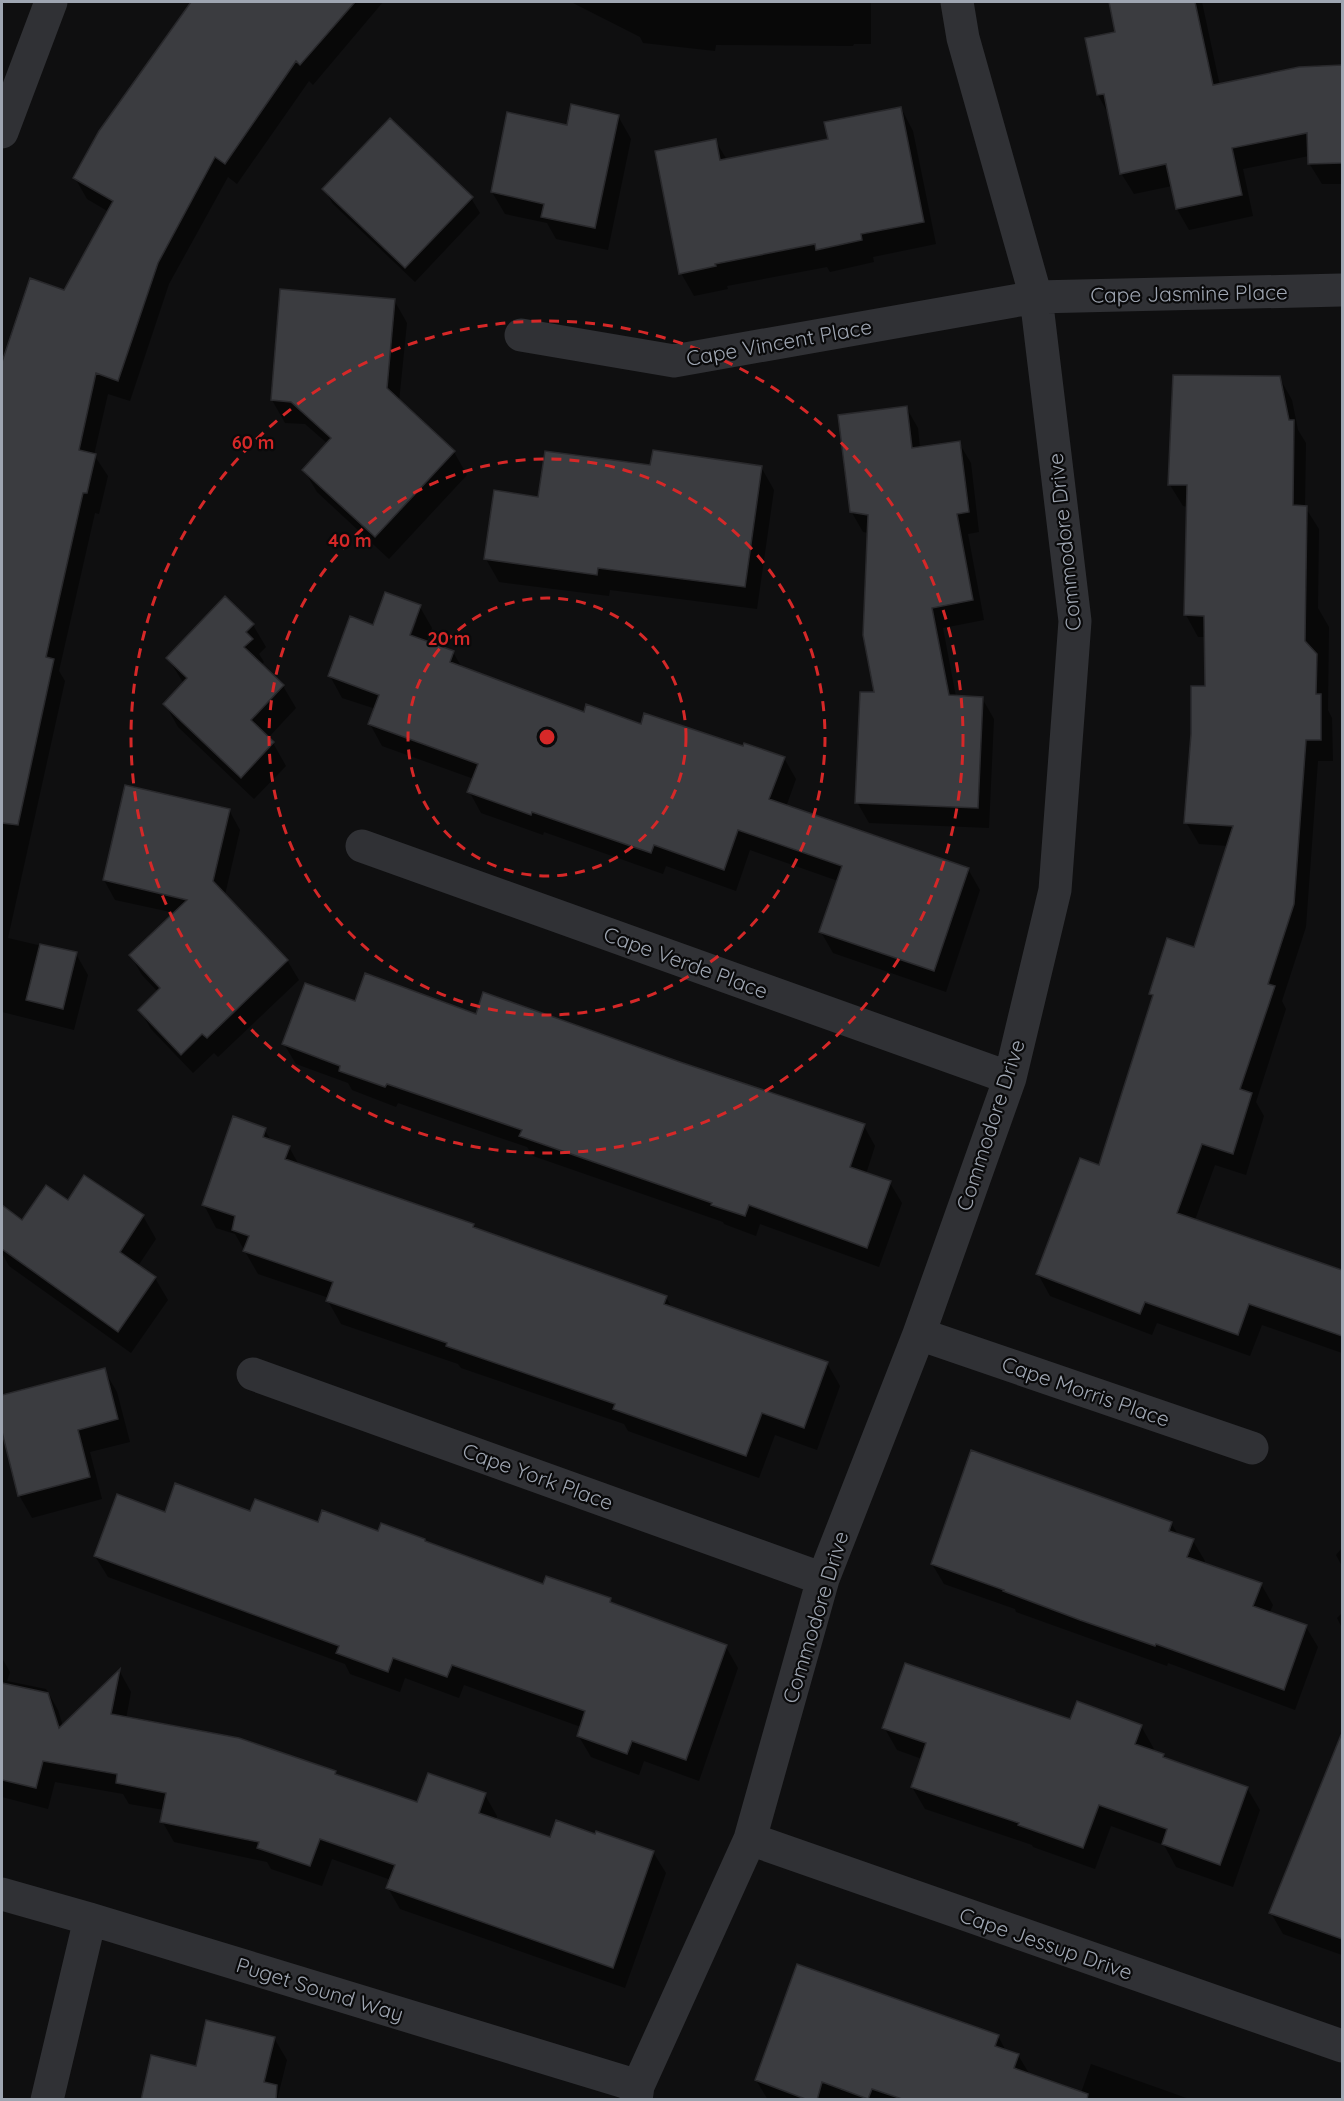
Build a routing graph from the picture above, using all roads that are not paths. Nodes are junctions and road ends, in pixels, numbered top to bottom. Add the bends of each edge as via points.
1 (51, 2) edge
2 (957, 2) edge
3 (2, 132) edge
4 (1341, 290) edge
5 (1036, 297) junction
6 (521, 335) dead end
7 (362, 846) dead end
8 (1010, 1078) junction
9 (919, 1334) junction
10 (253, 1374) dead end
11 (1252, 1448) dead end
12 (823, 1579) junction
13 (750, 1839) junction
14 (2, 1894) edge
15 (90, 1919) junction
16 (1342, 2046) edge
17 (637, 2093) edge
18 (47, 2100) edge

1 - 3 street
2 - 5 street, Commodore Drive via 963,38
4 - 5 street, Cape Jasmine Place
5 - 6 street, Cape Vincent Place via 674,361
5 - 8 street, Commodore Drive via 1075,621 1055,890
7 - 8 street, Cape Verde Place
8 - 9 street, Commodore Drive
9 - 11 street, Cape Morris Place
9 - 12 street, Commodore Drive
10 - 12 street, Cape York Place
12 - 13 street, Commodore Drive
13 - 16 street, Cape Jessup Drive
13 - 17 street, Commodore Drive
14 - 15 street, Puget Sound Way
15 - 17 street, Puget Sound Way
15 - 18 street

